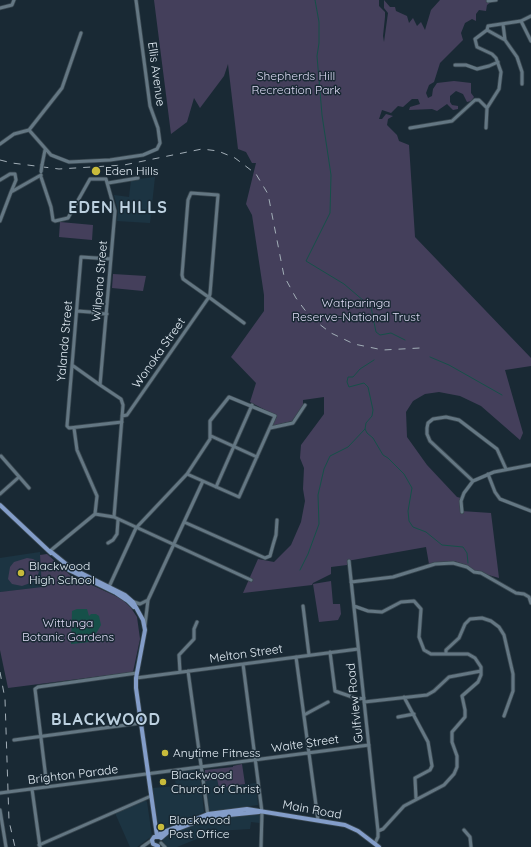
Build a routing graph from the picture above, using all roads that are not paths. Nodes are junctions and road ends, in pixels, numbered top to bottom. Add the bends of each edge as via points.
1 (14, 0) edge
2 (136, 0) edge
3 (496, 0) edge
4 (488, 1) dead end
5 (0, 8) edge
6 (531, 16) edge
7 (521, 21) junction
8 (503, 24) junction
9 (487, 30) junction
10 (82, 33) dead end
11 (505, 40) junction
12 (531, 41) edge
13 (498, 62) junction
14 (455, 65) dead end
15 (522, 84) dead end
16 (487, 108) junction
17 (410, 128) dead end
18 (486, 128) dead end
19 (29, 130) junction
20 (0, 144) edge
21 (45, 150) junction
22 (41, 177) junction
23 (138, 178) dead end
24 (0, 180) edge
25 (108, 181) junction
26 (11, 192) junction
27 (0, 221) edge
28 (111, 259) junction
29 (209, 297) junction
30 (77, 311) junction
31 (107, 314) junction
32 (244, 323) dead end
33 (72, 365) junction
34 (100, 385) junction
35 (252, 405) junction
36 (305, 406) dead end
37 (122, 416) junction
38 (122, 422) junction
39 (74, 428) junction
40 (270, 428) junction
41 (211, 436) junction
42 (234, 446) junction
43 (1, 456) dead end
44 (257, 456) junction
45 (531, 465) edge
46 (506, 469) junction
47 (187, 474) junction
48 (488, 474) junction
49 (19, 477) junction
50 (203, 481) junction
51 (473, 481) junction
52 (216, 487) junction
53 (29, 488) dead end
54 (0, 494) edge
55 (0, 505) edge
56 (531, 511) edge
57 (462, 512) dead end
58 (95, 514) junction
59 (114, 516) junction
60 (118, 520) junction
61 (277, 520) dead end
62 (184, 522) junction
63 (136, 528) junction
64 (108, 543) dead end
65 (174, 544) junction
66 (50, 551) junction
67 (349, 561) dead end
68 (251, 580) dead end
69 (351, 582) junction
70 (109, 588) junction
71 (148, 600) junction
72 (134, 602) junction
73 (531, 603) edge
74 (303, 606) dead end
75 (354, 606) junction
76 (197, 622) dead end
77 (145, 630) junction
78 (143, 638) junction
79 (358, 649) junction
80 (330, 652) junction
81 (446, 654) junction
82 (309, 655) junction
83 (296, 657) junction
84 (243, 664) junction
85 (188, 671) junction
86 (481, 671) junction
87 (180, 672) junction
88 (136, 676) junction
89 (404, 697) junction
90 (364, 700) junction
91 (328, 702) dead end
92 (414, 714) junction
93 (304, 715) junction
94 (504, 716) dead end
95 (398, 717) dead end
96 (141, 723) junction
97 (40, 737) junction
98 (14, 740) dead end
99 (369, 745) junction
100 (309, 753) junction
101 (255, 760) junction
102 (201, 767) junction
103 (148, 774) junction
104 (47, 787) junction
105 (32, 789) junction
106 (0, 793) edge
107 (150, 796) junction
108 (416, 798) junction
109 (0, 810) edge
110 (261, 812) junction
111 (208, 816) junction
112 (318, 820) junction
113 (378, 830) junction
114 (464, 830) dead end
115 (157, 841) edge
116 (375, 843) junction
117 (39, 846) edge
118 (6, 847) edge
119 (142, 847) edge
120 (165, 847) edge
121 (261, 847) edge
122 (379, 847) edge
123 (471, 847) edge

1 - 5 street via 10,6
2 - 21 street, Ellis Avenue via 150,106 158,128 160,143 157,149 143,155 74,162 55,158
3 - 4 street
6 - 7 street
7 - 8 street
7 - 12 street
8 - 9 street via 488,26
8 - 11 street
9 - 11 street
9 - 13 street via 478,35 475,43 477,47 492,54
10 - 19 street via 62,88
11 - 15 street via 520,65
13 - 14 street via 477,68
13 - 16 street via 501,72 500,85
16 - 17 street via 479,100 475,100 452,121
16 - 18 street
19 - 20 street via 16,133
19 - 21 street
21 - 22 street, bridge
22 - 25 street via 55,221 68,218 89,180 105,178
22 - 26 street
23 - 25 street
24 - 26 street via 15,174 16,180
25 - 28 street, Wilpena Street via 115,216
26 - 27 street
28 - 30 street, Yalanda Street via 82,257
28 - 31 street, Wilpena Street
29 - 29 street via 218,195 191,193 188,200 182,275 183,279
29 - 32 street
29 - 37 street, Wonoka Street via 127,414
30 - 31 street
30 - 33 street, Yalanda Street
31 - 34 street, Wilpena Street
33 - 34 street
33 - 39 street, Yalanda Street via 68,427
34 - 37 street via 121,399
35 - 40 street via 275,416
35 - 41 street via 229,397 210,421
35 - 42 street
36 - 40 street via 293,423
37 - 38 street
38 - 39 street
38 - 59 street
39 - 58 street via 77,450 97,496
40 - 44 street
41 - 42 street
41 - 47 street
42 - 44 street
42 - 52 street
43 - 49 street
44 - 52 street via 239,497
45 - 46 street
46 - 48 street
46 - 51 street via 497,449 458,420 446,417 433,419 427,428 430,441
47 - 50 street
47 - 63 street
48 - 51 street
48 - 56 street via 500,499
49 - 53 street
49 - 54 street
50 - 52 street
50 - 62 street
51 - 57 street via 461,501
55 - 66 main road
58 - 59 street
58 - 66 street
59 - 60 street
60 - 63 street
60 - 64 street via 117,534
61 - 62 street via 270,556 265,558
62 - 65 street
63 - 65 street
63 - 70 street
65 - 68 street
65 - 71 street
66 - 70 main road via 67,569
67 - 69 street, Gulfview Road
69 - 73 street via 392,577 445,562 460,564 481,573 516,593 524,594 529,597
69 - 75 street, Gulfview Road
70 - 72 main road via 124,594
70 - 78 main road via 132,605 141,621
71 - 72 street via 140,604
71 - 77 street
72 - 77 main road
74 - 82 street
75 - 79 street, Gulfview Road
75 - 81 street via 382,612 401,602 414,601 421,609 419,637 424,650 431,654
76 - 87 street via 194,639 179,655
77 - 78 main road
78 - 88 main road
79 - 80 street, Melton Street
79 - 90 street, Gulfview Road
80 - 82 street, Melton Street
80 - 90 street via 335,691
81 - 86 street via 472,655 479,663
81 - 94 street via 446,650 459,638 470,619 482,618 499,627 504,635 513,674 513,691
82 - 83 street, Melton Street
83 - 84 street, Melton Street
83 - 93 street
84 - 85 street, Melton Street
84 - 101 street
85 - 87 street, Melton Street
85 - 102 street
86 - 89 street via 449,677 434,691
86 - 108 street via 478,682 462,696 465,718 452,732 458,761 454,774 444,785
87 - 88 street, Melton Street
88 - 96 main road
88 - 97 street, Melton Street via 34,689
89 - 90 street
89 - 92 street
90 - 99 street, Gulfview Road
91 - 93 street
92 - 95 street
92 - 108 street via 428,742 432,766 416,778
93 - 100 street
96 - 97 street
96 - 103 main road
97 - 98 street
97 - 104 street
99 - 100 street, Waite Street
99 - 113 street, Gulfview Road
100 - 101 street, Waite Street
100 - 112 street
101 - 102 street, Waite Street
101 - 110 street
102 - 103 street, Waite Street
102 - 111 street
103 - 104 street, Brighton Parade
103 - 107 main road
104 - 105 street, Brighton Parade
105 - 106 street, Brighton Parade
105 - 117 street
107 - 115 main road
107 - 115 main road
107 - 117 street
108 - 113 street via 397,811 383,829
109 - 118 street
110 - 111 main road, Main Road
110 - 112 main road, Main Road
110 - 121 street
111 - 115 main road, Main Road
112 - 116 main road, Main Road via 345,825
113 - 116 street, Gulfview Road
114 - 123 street via 470,837
115 - 119 street
115 - 120 street
116 - 122 main road, Main Road

